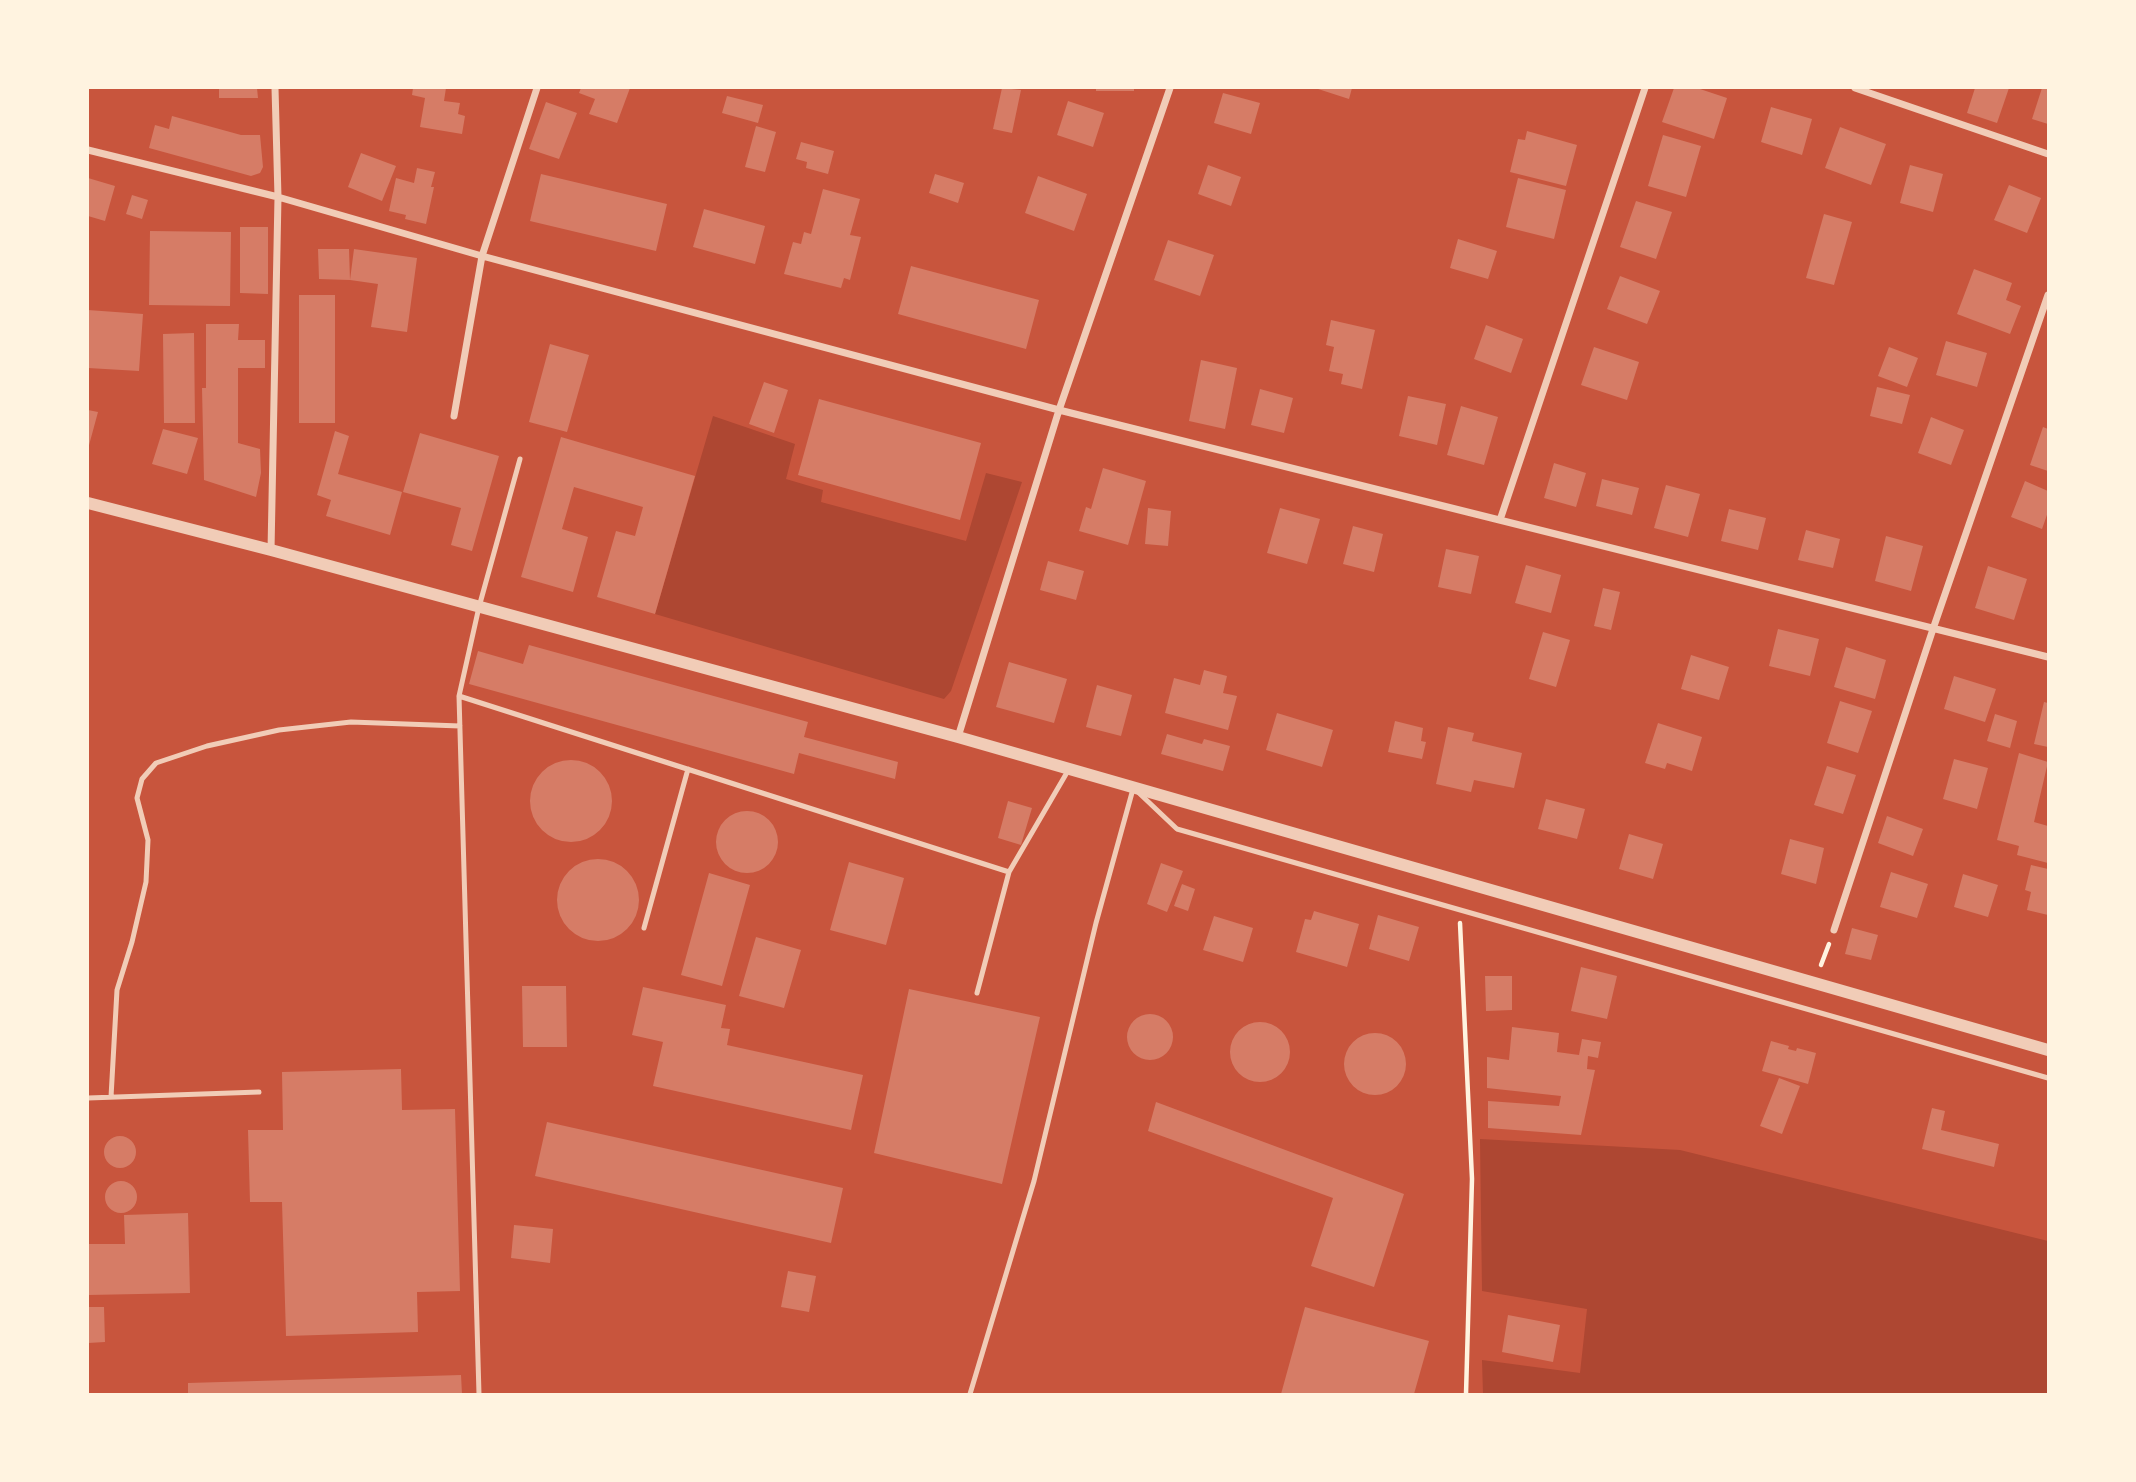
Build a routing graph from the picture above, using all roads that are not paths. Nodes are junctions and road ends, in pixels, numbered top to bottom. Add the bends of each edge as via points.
1 (275, 88) edge
2 (537, 88) edge
3 (1170, 88) edge
4 (1645, 88) edge
5 (1855, 88) edge
6 (88, 150) edge
7 (2049, 154) edge
8 (278, 197) junction
9 (482, 256) junction
10 (2049, 295) edge
11 (1059, 410) junction
12 (454, 416) dead end
13 (520, 459) dead end
14 (88, 503) edge
15 (1500, 520) junction
16 (271, 550) junction
17 (479, 607) junction
18 (1933, 629) junction
19 (2049, 657) edge
20 (459, 696) junction
21 (460, 726) junction
22 (958, 737) junction
23 (688, 769) junction
24 (1069, 769) junction
25 (1133, 788) junction
26 (1009, 872) junction
27 (644, 928) dead end
28 (1834, 930) road end
29 (977, 993) dead end
30 (2049, 1050) edge
31 (2049, 1078) edge
32 (258, 1092) dead end
33 (111, 1097) junction
34 (88, 1098) edge
35 (480, 1395) edge
36 (970, 1395) edge

1 - 8 street
2 - 9 street
3 - 11 street
4 - 15 street
5 - 7 street
6 - 8 street
8 - 9 street
8 - 16 street
9 - 11 street
9 - 12 street
10 - 18 street
11 - 15 street
11 - 22 street
13 - 17 lane
14 - 16 street
15 - 18 street
16 - 17 street
17 - 20 lane
17 - 22 street
18 - 19 street
18 - 28 street
20 - 21 lane
20 - 23 lane
21 - 33 lane via 351,722 279,730 156,763 142,779 136,798 148,840 146,882 117,990
21 - 35 lane
22 - 24 street
23 - 26 lane
23 - 27 lane
24 - 25 street
24 - 26 lane
25 - 30 street
25 - 31 lane via 1177,829
25 - 36 lane via 1034,1181
26 - 29 lane
32 - 33 lane
33 - 34 lane

